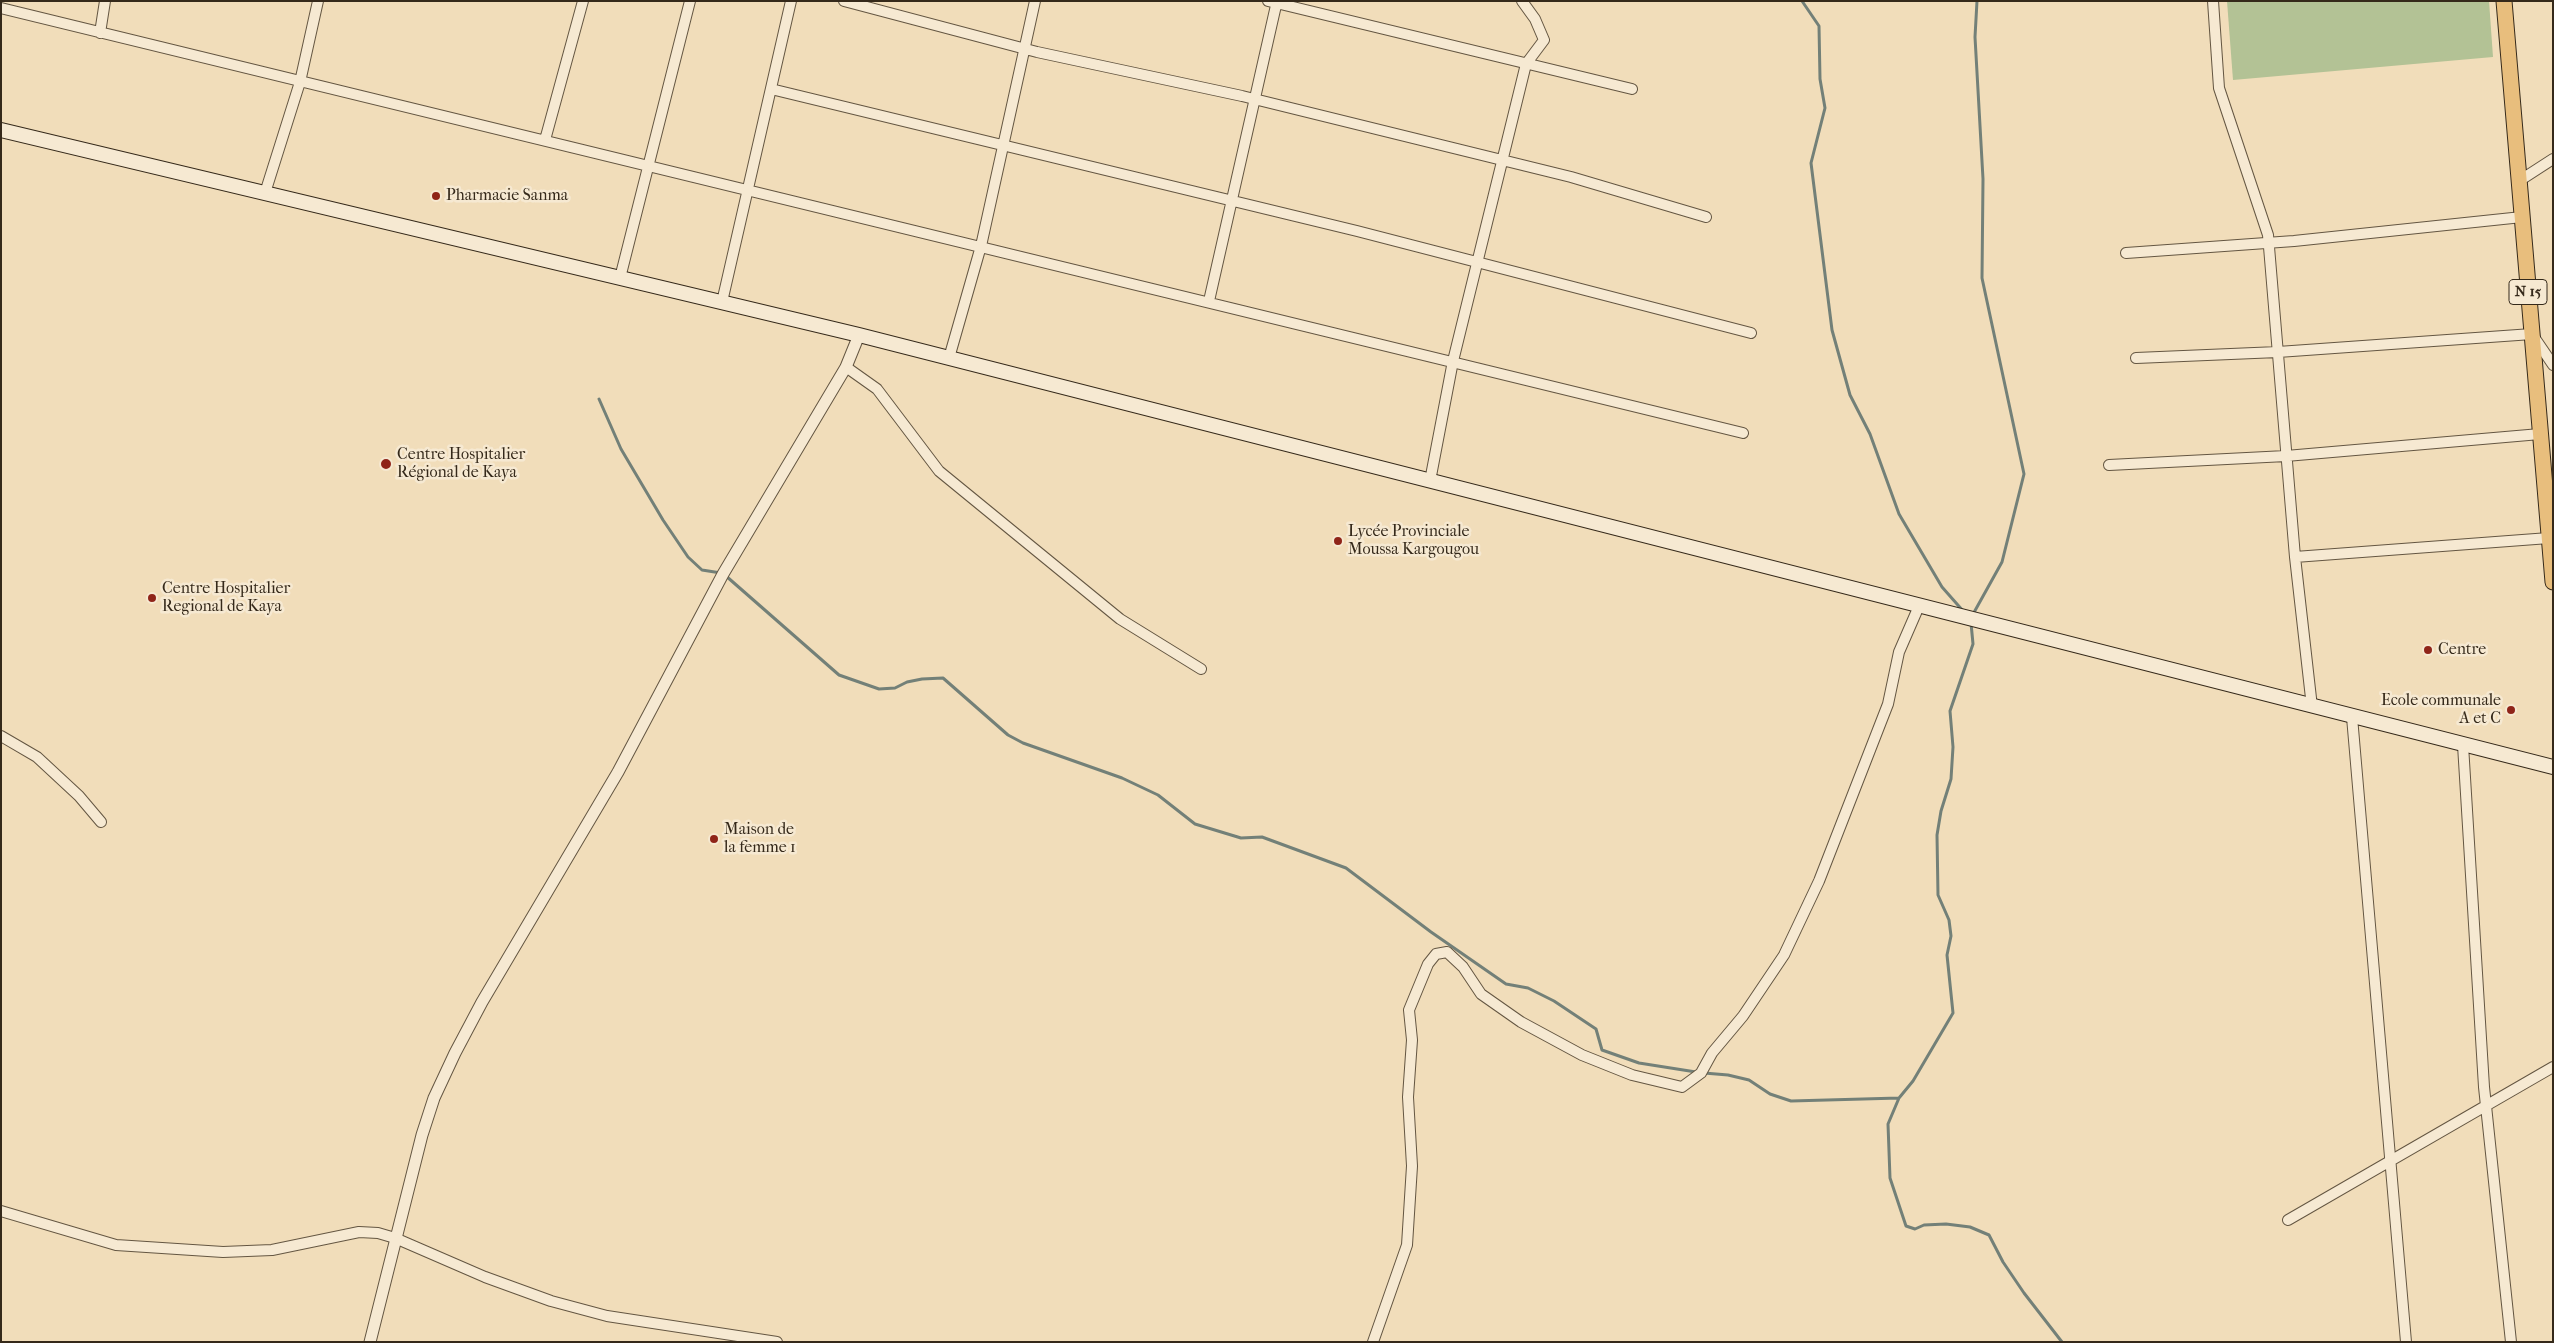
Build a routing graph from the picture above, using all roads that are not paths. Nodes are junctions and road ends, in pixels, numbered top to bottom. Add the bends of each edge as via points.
1 (105, 1) edge
2 (318, 1) edge
3 (582, 1) edge
4 (690, 1) edge
5 (791, 1) edge
6 (844, 1) edge
7 (1036, 1) edge
8 (1522, 1) edge
9 (2213, 1) edge
10 (2504, 1) edge
11 (1274, 2) edge
12 (1, 8) edge
13 (100, 33) junction
14 (1025, 48) junction
15 (1526, 64) junction
16 (300, 82) junction
17 (771, 89) junction
18 (1632, 89) dead end
19 (1256, 99) junction
20 (1, 130) edge
21 (545, 140) junction
22 (1004, 144) junction
23 (2553, 159) edge
24 (1502, 160) junction
25 (648, 165) junction
26 (2519, 181) junction
27 (748, 190) junction
28 (265, 193) junction
29 (1232, 201) junction
30 (1706, 217) dead end
31 (2522, 217) junction
32 (2268, 243) junction
33 (981, 246) junction
34 (2126, 253) dead end
35 (1477, 262) junction
36 (620, 278) junction
37 (1209, 301) junction
38 (722, 302) junction
39 (1751, 333) dead end
40 (2532, 334) junction
41 (860, 336) junction
42 (2278, 352) junction
43 (949, 358) junction
44 (2136, 358) dead end
45 (1452, 361) junction
46 (2553, 365) edge
47 (846, 367) junction
48 (1743, 433) dead end
49 (2540, 434) junction
50 (2286, 456) junction
51 (2109, 465) dead end
52 (1430, 481) junction
53 (2551, 537) edge
54 (2295, 557) junction
55 (2553, 582) edge
56 (1918, 606) junction
57 (1200, 669) dead end
58 (2312, 707) junction
59 (2352, 717) junction
60 (1, 736) edge
61 (2464, 745) junction
62 (2553, 767) edge
63 (101, 822) dead end
64 (2553, 1067) edge
65 (2486, 1106) junction
66 (2390, 1161) junction
67 (1, 1211) edge
68 (2288, 1220) dead end
69 (395, 1238) junction
70 (370, 1342) edge
71 (777, 1342) edge
72 (1373, 1342) edge
73 (2406, 1342) edge
74 (2511, 1342) edge

1 - 13 street
2 - 16 street
3 - 21 street
4 - 25 street
5 - 17 street
6 - 14 street
7 - 14 street
8 - 15 street via 1544,40
9 - 32 street via 2219,88
10 - 26 main road, N 15
11 - 15 street
11 - 19 street
12 - 13 street
13 - 16 street
14 - 19 street
14 - 22 street
15 - 18 street
15 - 24 street
16 - 21 street
16 - 28 street
17 - 22 street
17 - 27 street
19 - 24 street
19 - 29 street
20 - 28 main road
21 - 25 street
22 - 29 street
22 - 33 street
23 - 26 street
24 - 30 street
24 - 35 street
25 - 27 street
25 - 36 street
26 - 31 main road, N 15
27 - 33 street
27 - 38 street
28 - 36 main road
29 - 35 street
29 - 37 street
31 - 32 street
31 - 40 main road, N 15
32 - 34 street
32 - 42 street
33 - 37 street
33 - 43 street
35 - 39 street
35 - 45 street
36 - 38 main road
37 - 45 street
38 - 41 main road
40 - 42 street
40 - 46 street
40 - 49 main road, N 15
41 - 43 main road
41 - 47 street
42 - 44 street
42 - 50 street
43 - 52 main road
45 - 48 street
45 - 52 street
47 - 57 street via 878,389 939,471 1120,620
47 - 69 street via 723,574 618,772 455,1053 422,1134
49 - 50 street
49 - 53 main road, N 15
50 - 51 street
50 - 54 street
52 - 56 main road
53 - 54 street
53 - 55 main road, N 15
54 - 58 street
56 - 58 main road
56 - 72 street via 1899,652 1888,704 1819,881 1784,955 1743,1016 1712,1052 1701,1073 1682,1087 1632,1075 1582,1055 1521,1022 1481,994 1463,967 1447,952 1436,954 1428,964 1409,1010 1412,1040 1408,1106 1412,1166 1407,1245
58 - 59 main road
59 - 61 main road
59 - 66 street
60 - 63 street via 37,758 79,796
61 - 62 main road
61 - 65 street
64 - 65 street
65 - 66 street
65 - 74 street
66 - 68 street
66 - 73 street
67 - 69 street via 116,1245 214,1252 272,1250 359,1232
69 - 70 street
69 - 71 street via 551,1301 607,1316

